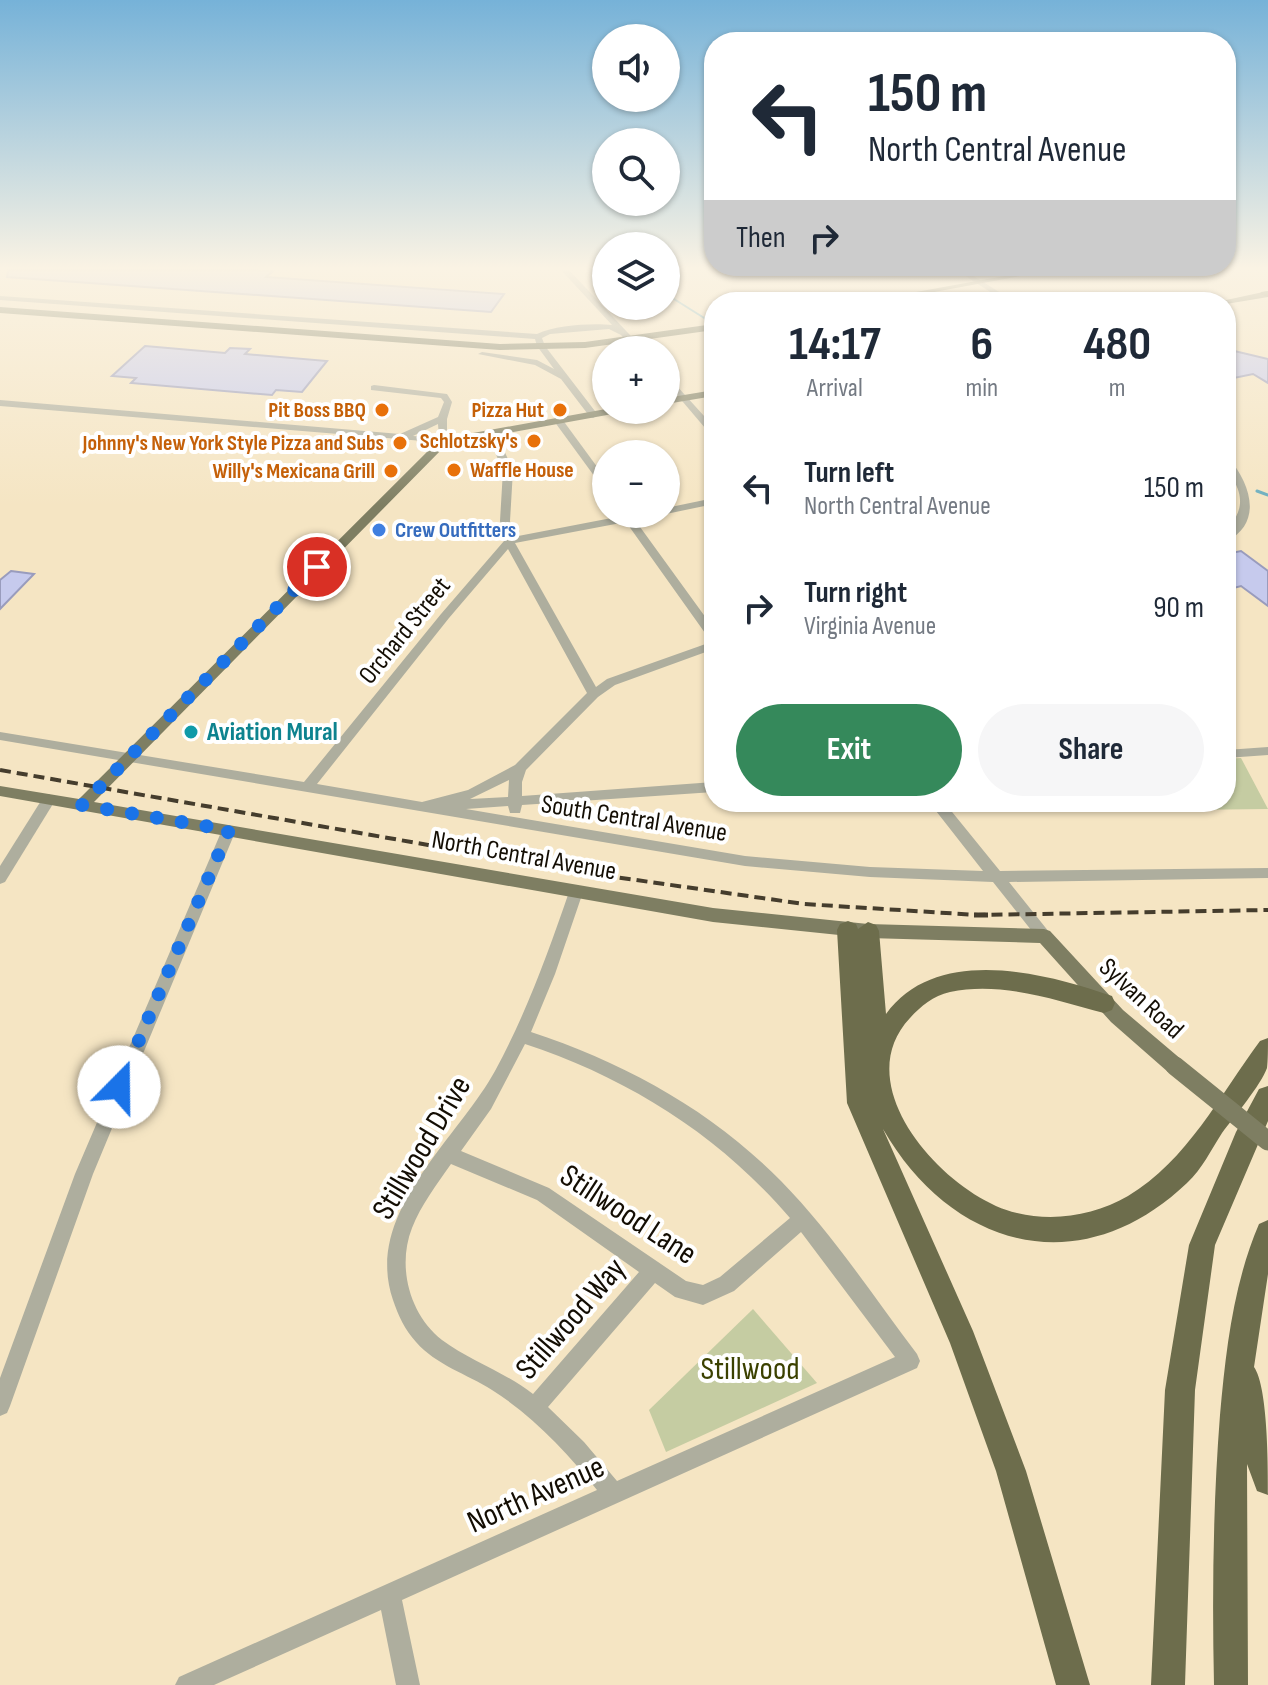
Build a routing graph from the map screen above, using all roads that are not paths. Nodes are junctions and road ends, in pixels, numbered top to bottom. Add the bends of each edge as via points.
1 (412, 349) edge
2 (523, 349) edge
3 (545, 349) edge
4 (482, 354) junction
5 (570, 383) junction
6 (374, 388) dead end
7 (680, 392) edge
8 (704, 395) edge
9 (685, 398) junction
10 (680, 399) edge
11 (0, 403) edge
12 (592, 414) edge
13 (592, 415) edge
14 (442, 419) junction
15 (559, 421) junction
16 (704, 421) edge
17 (491, 433) junction
18 (400, 438) junction
19 (444, 441) junction
20 (592, 467) edge
21 (1236, 473) edge
22 (704, 503) edge
23 (680, 508) edge
24 (592, 523) edge
25 (636, 528) edge
26 (1236, 529) edge
27 (509, 541) junction
28 (704, 623) edge
29 (704, 648) edge
30 (594, 694) junction
31 (0, 736) edge
32 (1268, 751) edge
33 (1236, 753) edge
34 (127, 758) junction
35 (520, 768) junction
36 (307, 788) junction
37 (704, 788) edge
38 (0, 791) edge
39 (49, 799) junction
40 (515, 801) junction
41 (82, 805) junction
42 (416, 808) junction
43 (944, 812) edge
44 (515, 824) junction
45 (229, 830) junction
46 (1268, 873) edge
47 (996, 877) junction
48 (0, 878) edge
49 (576, 892) junction
50 (858, 931) junction
51 (1044, 936) junction
52 (1104, 1003) junction
53 (523, 1036) junction
54 (1268, 1048) edge
55 (877, 1061) junction
56 (1268, 1097) edge
57 (1268, 1141) edge
58 (449, 1155) junction
59 (802, 1219) junction
60 (1268, 1233) edge
61 (653, 1270) junction
62 (1243, 1350) junction
63 (0, 1406) edge
64 (535, 1407) junction
65 (1268, 1480) edge
66 (614, 1495) junction
67 (389, 1595) junction
68 (187, 1685) edge
69 (408, 1685) edge
70 (1073, 1685) edge
71 (1168, 1685) edge
72 (1231, 1685) edge

1 - 4 main road
2 - 4 main road
3 - 5 street
4 - 5 street via 537,363
5 - 12 street
6 - 14 street via 444,396 448,402
7 - 9 street
8 - 9 main road
9 - 10 main road
9 - 16 street
11 - 18 street
13 - 15 main road
14 - 18 street
14 - 19 street
15 - 17 main road
15 - 20 street
17 - 19 main road
17 - 27 street via 508,470
18 - 19 street
19 - 34 main road
21 - 26 street via 1247,501
22 - 23 street
24 - 27 street
25 - 28 street
27 - 30 street
27 - 36 street, Orchard Street
29 - 30 street via 630,673
30 - 35 street
31 - 34 street, South Central Avenue
32 - 33 street
34 - 36 street, South Central Avenue
34 - 41 main road
35 - 40 street
35 - 42 street via 472,794
36 - 42 street, South Central Avenue
37 - 40 street
38 - 39 main road, North Central Avenue
39 - 41 main road, North Central Avenue
39 - 48 street
40 - 42 street
40 - 44 street
41 - 45 main road, North Central Avenue
42 - 44 street, South Central Avenue
43 - 47 street, Sylvan Road
44 - 47 street, South Central Avenue via 745,861
45 - 49 main road, North Central Avenue
45 - 63 street via 84,1174
46 - 47 street, South Central Avenue
47 - 51 street, Sylvan Road
49 - 50 main road, North Central Avenue via 713,915
49 - 53 street, Stillwood Drive
50 - 51 main road, North Central Avenue
50 - 55 highway
50 - 70 highway via 859,1103 963,1341 1011,1471
51 - 52 main road, Sylvan Road
52 - 55 highway via 1009,979 961,980 931,990 906,1007 884,1038
52 - 57 main road, Sylvan Road, bridge
53 - 58 street, Stillwood Drive
53 - 59 street via 602,1065 687,1115 735,1151
54 - 55 highway via 1182,1171 1136,1206 1085,1227 1057,1229 997,1218 959,1199 924,1171 886,1114
56 - 71 highway via 1202,1245 1180,1390
58 - 61 street, Stillwood Lane via 543,1194
58 - 64 street, Stillwood Drive via 405,1218 397,1244 396,1274 405,1309 443,1353
59 - 61 street, Stillwood Lane via 727,1284 703,1295 682,1290
59 - 66 street, North Avenue via 910,1361
60 - 62 highway via 1248,1300
61 - 64 street, Stillwood Way
62 - 65 highway via 1258,1452
62 - 72 highway via 1228,1590
64 - 66 street, Stillwood Drive via 579,1449
66 - 67 street, North Avenue
67 - 68 street, North Avenue
67 - 69 street

